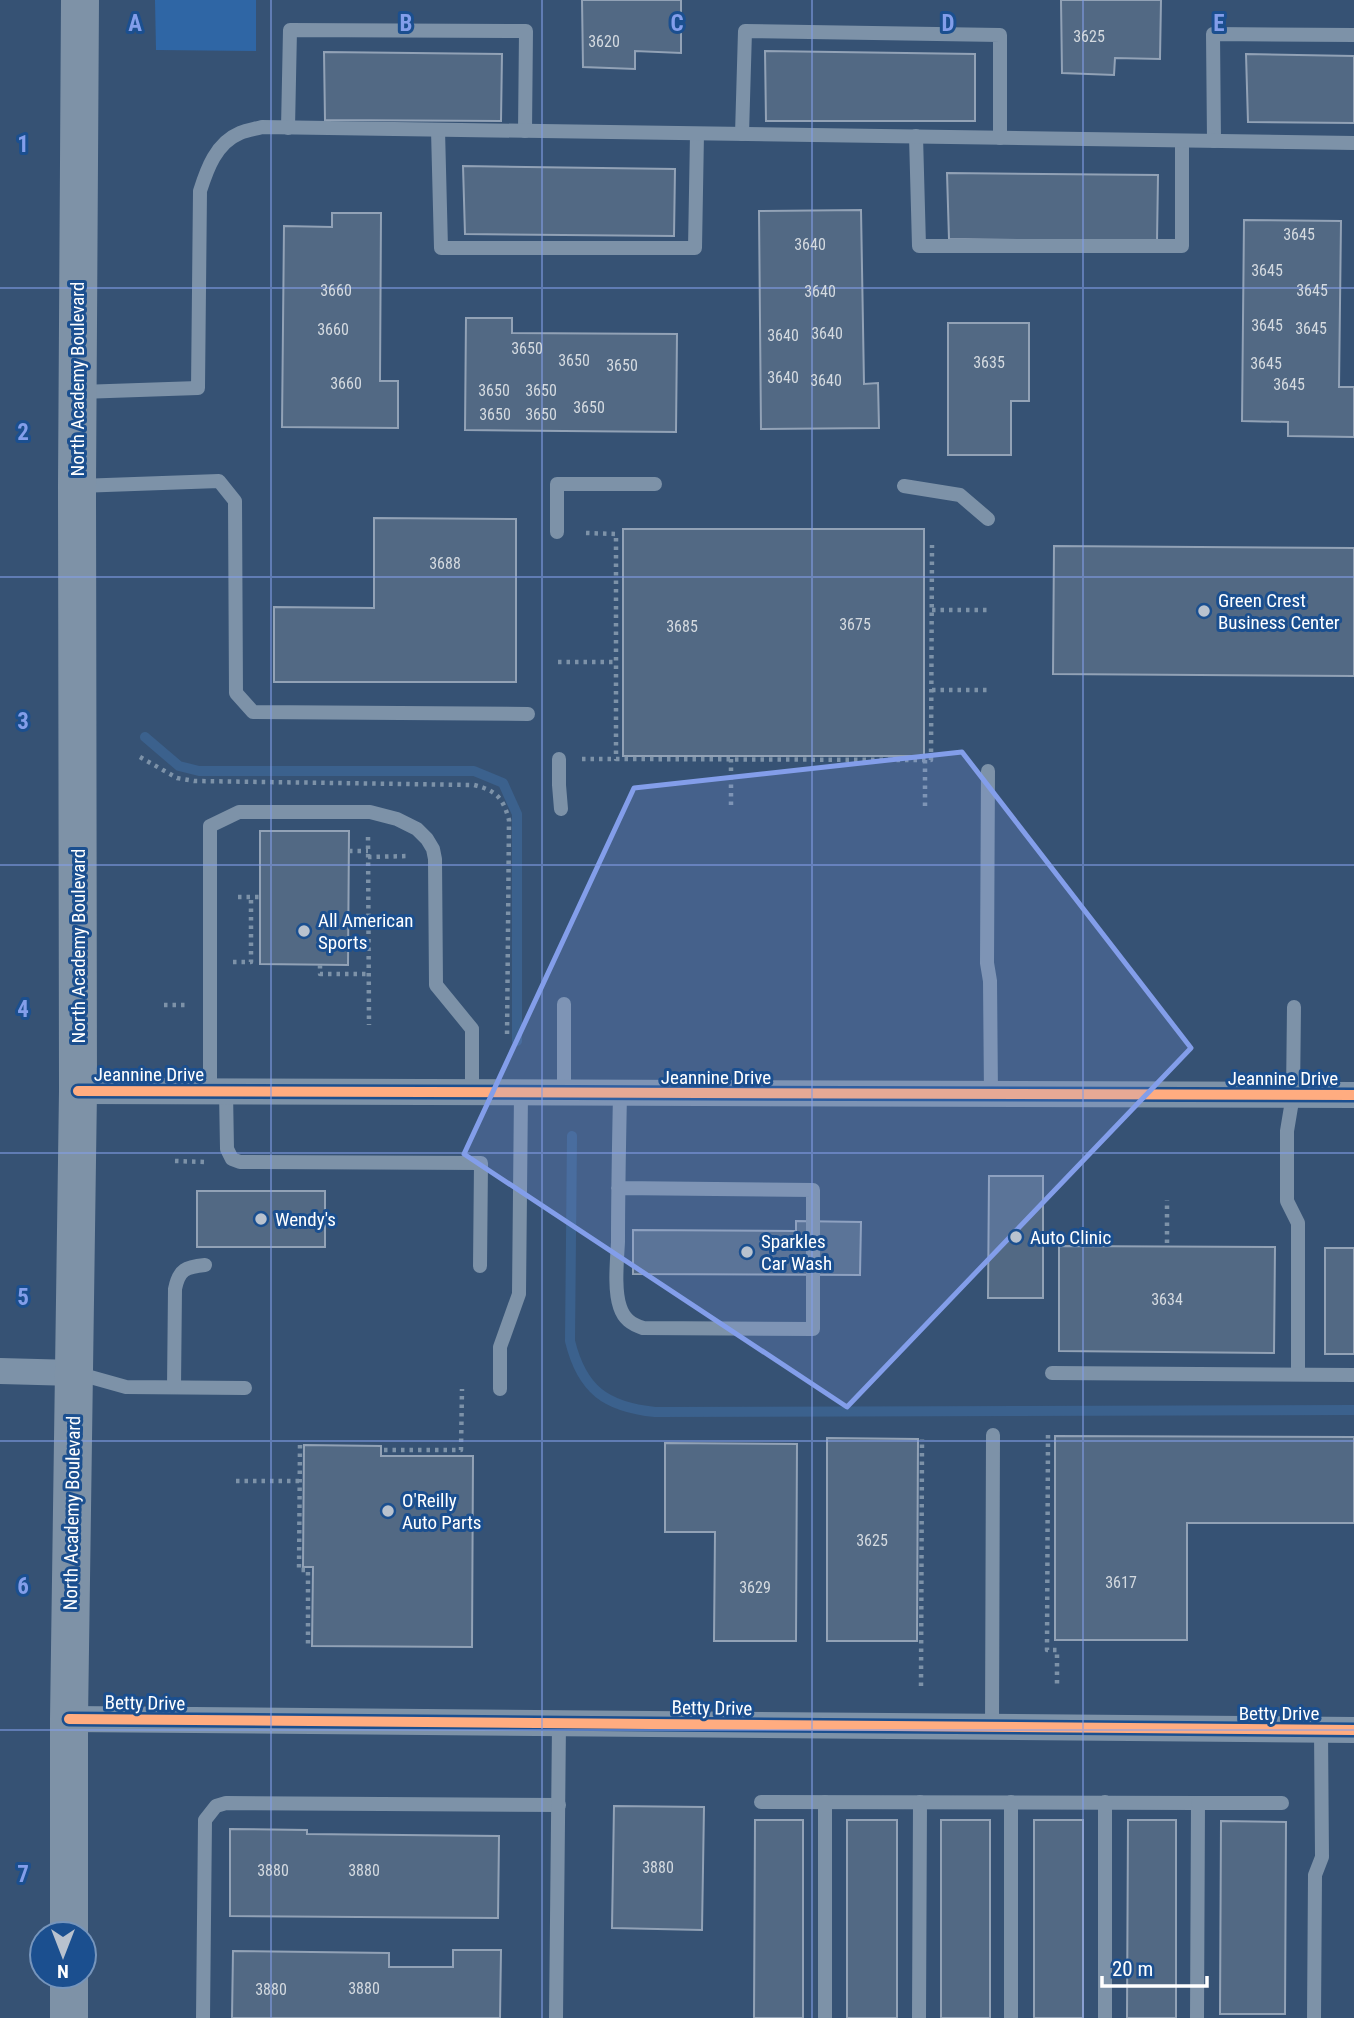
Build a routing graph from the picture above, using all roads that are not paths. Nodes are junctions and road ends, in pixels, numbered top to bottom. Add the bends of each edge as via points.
1 (80, 0) edge
2 (1354, 34) edge
3 (288, 128) junction
4 (438, 130) junction
5 (525, 131) junction
6 (697, 134) junction
7 (742, 134) junction
8 (916, 136) junction
9 (999, 138) junction
10 (1182, 141) junction
11 (1214, 141) junction
12 (1354, 143) edge
13 (77, 393) junction
14 (655, 484) dead end
15 (77, 486) junction
16 (904, 486) dead end
17 (988, 519) dead end
18 (557, 532) dead end
19 (528, 714) dead end
20 (558, 759) road end
21 (988, 771) dead end
22 (561, 809) dead end
23 (564, 1004) dead end
24 (1294, 1007) dead end
25 (78, 1091) junction
26 (218, 1092) junction
27 (472, 1093) junction
28 (521, 1093) junction
29 (564, 1093) junction
30 (620, 1094) junction
31 (991, 1095) junction
32 (1293, 1095) junction
33 (1354, 1095) edge
34 (618, 1188) junction
35 (205, 1265) dead end
36 (480, 1266) dead end
37 (0, 1371) edge
38 (75, 1373) junction
39 (1052, 1373) dead end
40 (1298, 1374) junction
41 (1354, 1375) edge
42 (174, 1387) junction
43 (245, 1388) dead end
44 (500, 1389) dead end
45 (993, 1434) dead end
46 (69, 1719) junction
47 (559, 1724) junction
48 (992, 1729) junction
49 (1321, 1730) junction
50 (1354, 1730) edge
51 (761, 1802) dead end
52 (825, 1802) junction
53 (920, 1802) junction
54 (1011, 1802) junction
55 (1105, 1802) junction
56 (1198, 1803) junction
57 (1282, 1803) dead end
58 (558, 1805) junction
59 (69, 1920) edge
60 (69, 1990) edge
61 (69, 2018) edge
62 (203, 2018) edge
63 (556, 2018) edge
64 (825, 2018) edge
65 (919, 2018) edge
66 (1011, 2018) edge
67 (1105, 2018) edge
68 (1198, 2018) edge
69 (1314, 2018) edge

1 - 13 highway, North Academy Boulevard
2 - 11 lane via 1213,34
3 - 4 lane
3 - 5 lane via 290,30 526,31
3 - 13 lane via 262,127 238,134 220,148 207,167 200,191 198,388
4 - 5 lane
4 - 6 lane via 441,248 695,248
5 - 6 lane
6 - 7 lane
7 - 8 lane
7 - 9 lane via 745,31 960,34 1000,35
8 - 9 lane
8 - 10 lane via 919,246 1182,246
9 - 10 lane
10 - 11 lane
11 - 12 lane
13 - 15 highway, North Academy Boulevard
14 - 18 lane via 557,484
15 - 19 lane via 219,481 227,491 234,501 236,692 253,712
15 - 25 highway, North Academy Boulevard
16 - 17 lane via 960,495
20 - 22 lane
21 - 31 lane
23 - 29 lane
24 - 32 lane
25 - 26 street, Jeannine Drive
25 - 38 highway, North Academy Boulevard
26 - 27 street, Jeannine Drive
26 - 27 lane via 210,826 239,812 370,812 417,829 433,849 436,985 472,1029
26 - 36 lane via 227,1149 240,1162 481,1163
27 - 28 street, Jeannine Drive
28 - 29 street, Jeannine Drive
28 - 44 lane via 519,1294 500,1347
29 - 30 street, Jeannine Drive
30 - 31 street, Jeannine Drive
30 - 34 lane
31 - 32 street, Jeannine Drive
32 - 33 street, Jeannine Drive
32 - 40 lane via 1287,1131 1287,1201 1298,1223
34 - 34 lane via 619,1305 632,1325 813,1329 813,1189
35 - 42 lane via 181,1272 177,1279
37 - 38 street
38 - 42 lane via 126,1387
38 - 46 highway, North Academy Boulevard
39 - 40 lane
40 - 41 lane
42 - 43 lane
45 - 48 lane
46 - 47 street, Betty Drive
46 - 59 highway, North Academy Boulevard
47 - 48 street, Betty Drive
47 - 58 lane
48 - 49 street, Betty Drive
49 - 50 street, Betty Drive
49 - 69 lane via 1322,1857 1315,1875
51 - 52 lane
52 - 53 lane
52 - 64 lane
53 - 54 lane
53 - 65 lane
54 - 55 lane
54 - 66 lane
55 - 56 lane
55 - 67 lane
56 - 57 lane
56 - 68 lane
58 - 62 lane via 216,1806 205,1820
58 - 63 lane
60 - 61 highway

